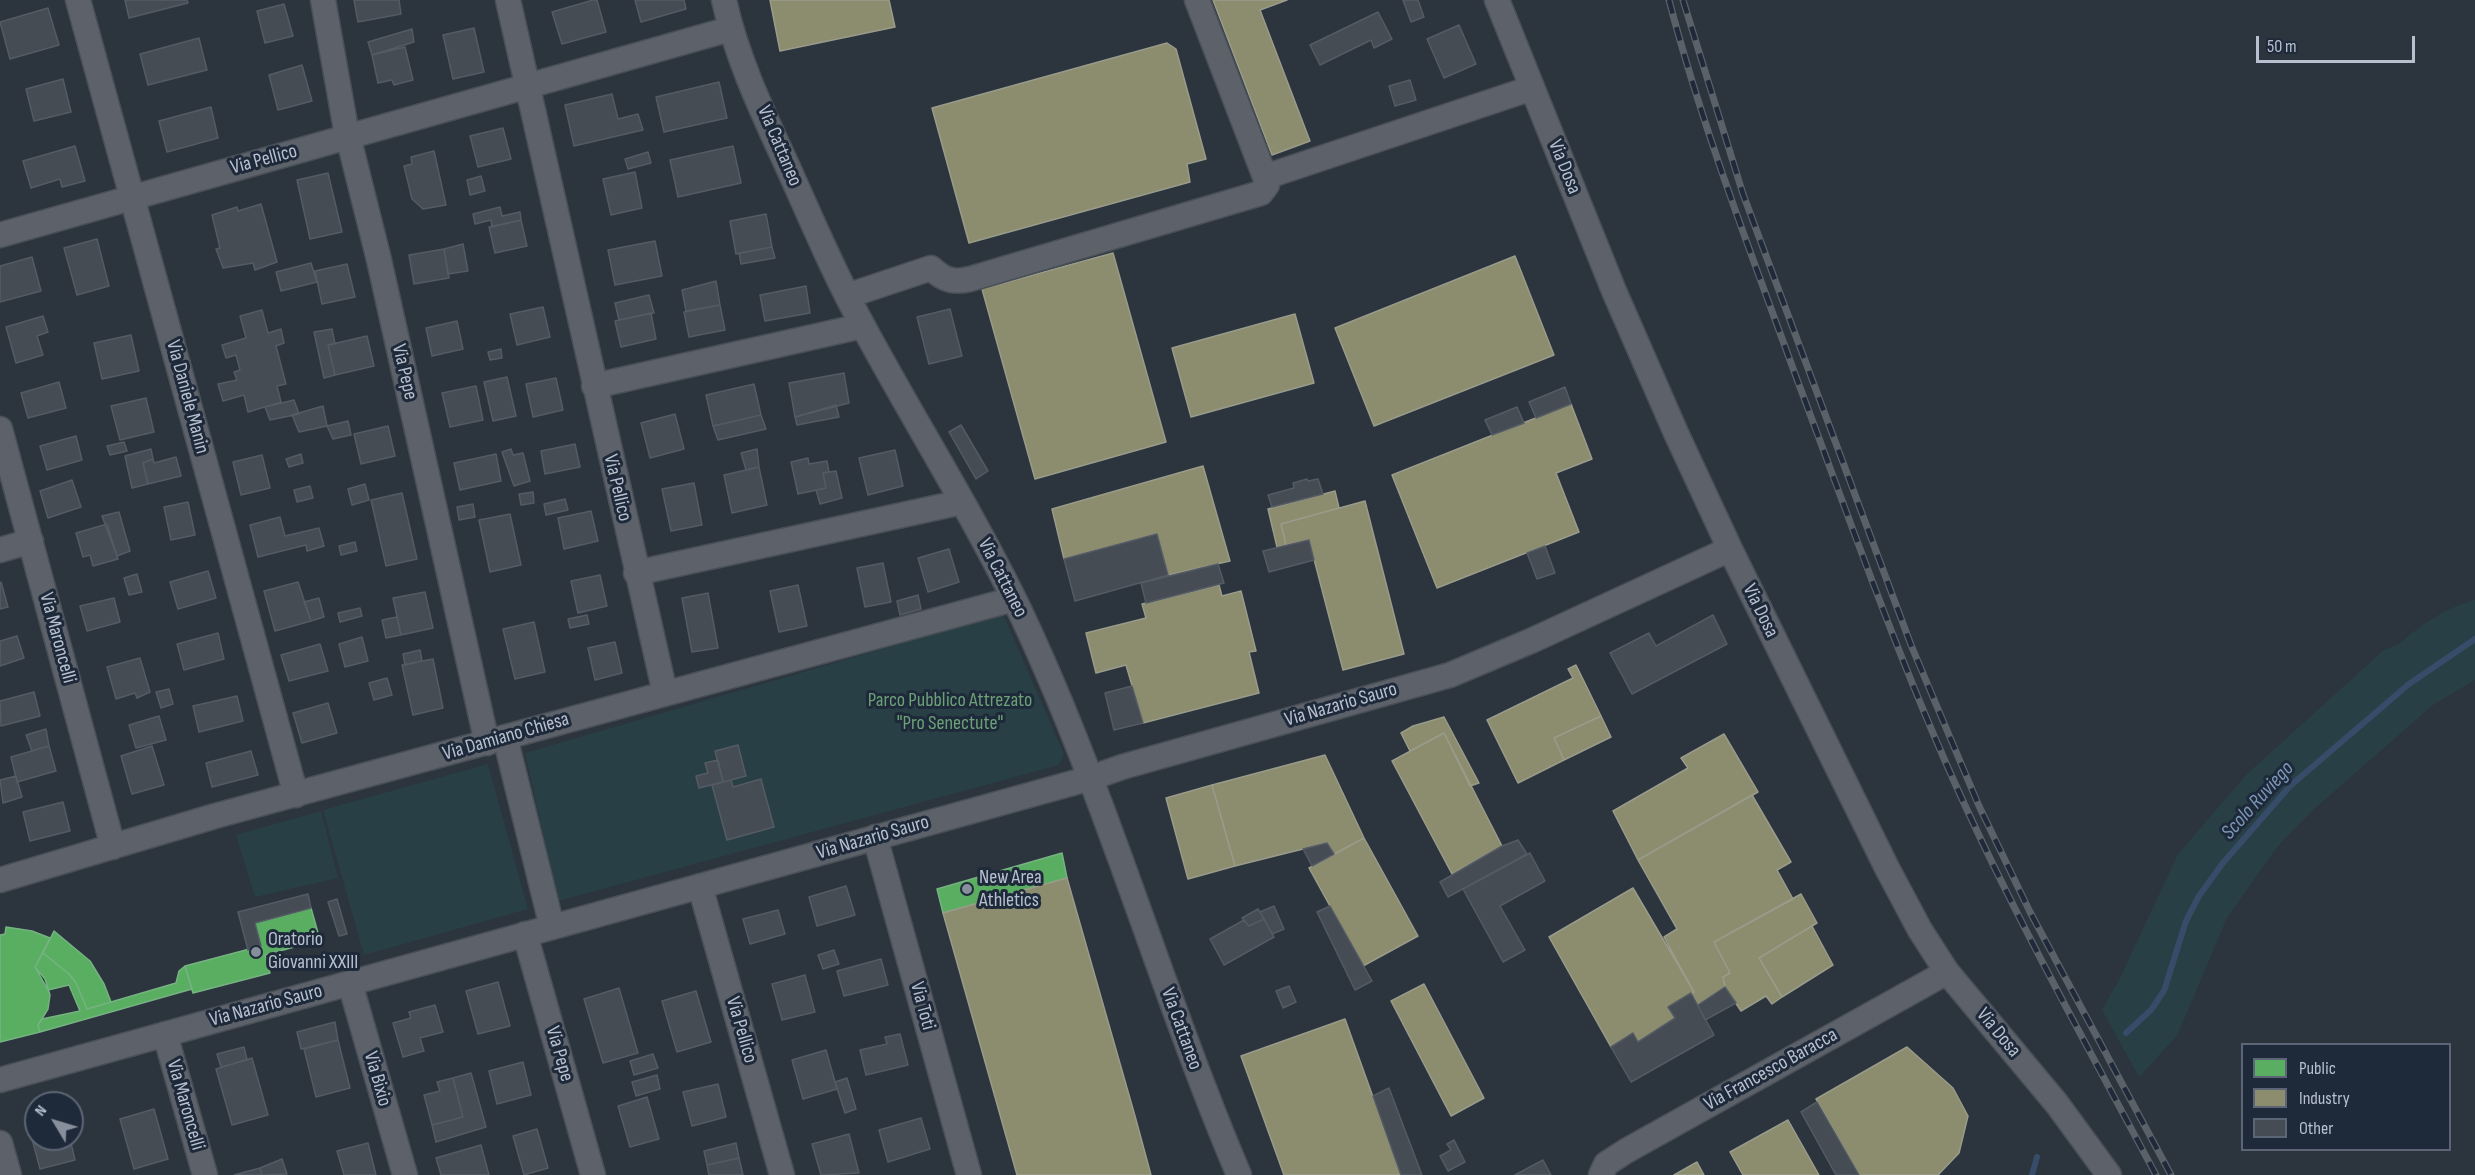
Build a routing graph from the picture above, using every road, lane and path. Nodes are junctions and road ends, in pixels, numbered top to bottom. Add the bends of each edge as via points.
1 (78, 0) edge
2 (323, 0) edge
3 (508, 0) edge
4 (724, 0) edge
5 (1197, 0) edge
6 (1497, 0) edge
7 (730, 30) junction
8 (528, 86) junction
9 (1532, 88) junction
10 (349, 136) junction
11 (1265, 177) junction
12 (132, 197) junction
13 (0, 235) edge
14 (847, 296) junction
15 (862, 326) junction
16 (594, 386) junction
17 (0, 429) edge
18 (962, 502) junction
19 (32, 541) junction
20 (1730, 549) junction
21 (0, 550) edge
22 (636, 573) junction
23 (1014, 599) junction
24 (664, 693) junction
25 (496, 740) junction
26 (1091, 778) junction
27 (296, 795) junction
28 (875, 837) junction
29 (112, 847) junction
30 (0, 880) edge
31 (700, 886) junction
32 (552, 927) junction
33 (525, 934) junction
34 (1947, 972) junction
35 (350, 983) junction
36 (165, 1034) junction
37 (0, 1080) edge
38 (0, 1143) edge
39 (9, 1175) edge
40 (205, 1175) edge
41 (405, 1175) edge
42 (593, 1175) edge
43 (782, 1175) edge
44 (969, 1175) edge
45 (1239, 1175) edge
46 (1601, 1175) edge
47 (2109, 1175) edge

1 - 12 street, Via Daniele Manin
2 - 10 street, Via Pepe
3 - 8 street, Via Pellico
4 - 7 street, Via Cattaneo
5 - 11 street
6 - 9 street, Via Dosa
7 - 8 street, Via Pellico
7 - 14 street, Via Cattaneo
8 - 10 street, Via Pellico
8 - 16 street, Via Pellico
9 - 11 street
9 - 20 street, Via Dosa via 1614,291
10 - 12 street, Via Pellico
10 - 25 street, Via Pepe
11 - 14 street via 1267,185 1261,193 981,276 956,282 931,268
12 - 13 street, Via Pellico
12 - 27 street, Via Daniele Manin
14 - 15 street, Via Cattaneo
15 - 16 street
15 - 18 street, Via Cattaneo
16 - 22 street, Via Pellico
17 - 19 street, Via Maroncelli
18 - 22 street
18 - 23 street, Via Cattaneo
19 - 21 street
19 - 29 street, Via Maroncelli
20 - 26 street, Via Nazario Sauro via 1450,675
20 - 34 street, Via Dosa via 1887,868
22 - 24 street, Via Pellico
23 - 24 street, Via Damiano Chiesa
23 - 26 street, Via Cattaneo
24 - 25 street, Via Damiano Chiesa
25 - 27 street, Via Damiano Chiesa
25 - 32 street, Via Pepe
26 - 28 street, Via Nazario Sauro
26 - 45 street, Via Cattaneo via 1200,1082
27 - 29 street, Via Damiano Chiesa
28 - 31 street, Via Nazario Sauro
28 - 44 street, Via Toti
29 - 30 street, Via Damiano Chiesa
31 - 32 street, Via Nazario Sauro
31 - 43 street, Via Pellico
32 - 33 street, Via Nazario Sauro
33 - 35 street, Via Nazario Sauro
33 - 42 street, Via Pepe
34 - 46 street, Via Francesco Baracca via 1626,1150 1606,1164
34 - 47 street, Via Dosa via 2057,1104
35 - 36 street, Via Nazario Sauro
35 - 41 street, Via Bixio
36 - 37 street, Via Nazario Sauro
36 - 40 street, Via Maroncelli
38 - 39 street

